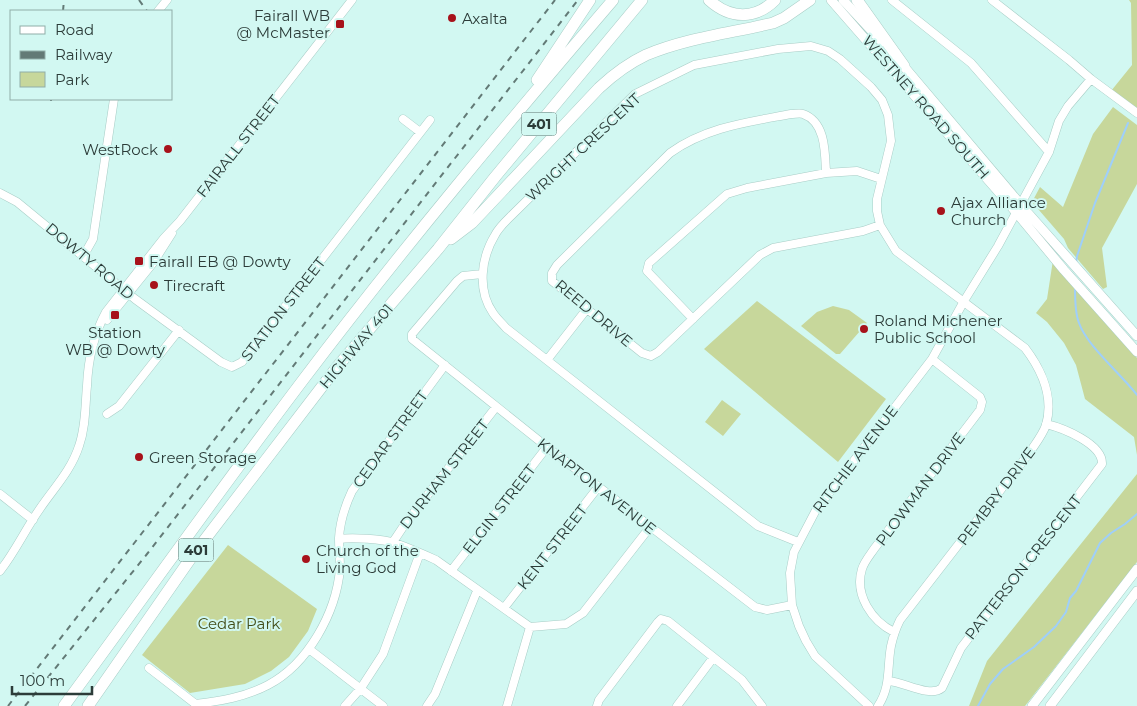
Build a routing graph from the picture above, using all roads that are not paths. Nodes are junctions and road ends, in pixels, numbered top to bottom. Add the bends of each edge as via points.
1 (167, 0) edge
2 (352, 0) edge
3 (590, 0) edge
4 (614, 0) edge
5 (642, 0) edge
6 (709, 0) edge
7 (775, 0) edge
8 (810, 0) edge
9 (831, 0) edge
10 (843, 0) edge
11 (857, 0) edge
12 (892, 0) edge
13 (992, 0) edge
14 (159, 10) edge
15 (904, 66) junction
16 (1091, 79) junction
17 (114, 100) edge
18 (1137, 113) edge
19 (403, 118) dead end
20 (430, 120) dead end
21 (420, 132) junction
22 (497, 136) junction
23 (1049, 152) junction
24 (826, 173) junction
25 (881, 179) junction
26 (0, 193) edge
27 (1020, 203) junction
28 (1016, 212) junction
29 (880, 225) junction
30 (438, 249) junction
31 (84, 256) junction
32 (482, 274) junction
33 (125, 291) junction
34 (964, 301) junction
35 (586, 310) junction
36 (693, 319) junction
37 (179, 330) junction
38 (1137, 336) edge
39 (1137, 352) edge
40 (932, 359) junction
41 (547, 360) junction
42 (445, 365) junction
43 (496, 407) junction
44 (107, 414) dead end
45 (1046, 424) junction
46 (546, 447) junction
47 (599, 486) junction
48 (0, 494) edge
49 (33, 520) junction
50 (650, 527) junction
51 (339, 539) junction
52 (394, 542) junction
53 (798, 542) junction
54 (420, 553) junction
55 (1137, 569) edge
56 (451, 571) junction
57 (0, 572) edge
58 (477, 591) junction
59 (1137, 592) edge
60 (792, 605) junction
61 (504, 608) junction
62 (530, 628) junction
63 (894, 632) junction
64 (309, 649) junction
65 (713, 658) junction
66 (149, 668) dead end
67 (889, 680) junction
68 (361, 688) junction
69 (225, 703) edge
70 (195, 705) edge
71 (760, 705) edge
72 (64, 706) edge
73 (88, 706) edge
74 (345, 706) edge
75 (383, 706) edge
76 (427, 706) edge
77 (507, 706) edge
78 (597, 706) edge
79 (677, 706) edge
80 (869, 706) edge
81 (878, 706) edge
82 (1032, 706) edge
83 (1050, 706) edge

1 - 14 street
2 - 33 street, FAIRALL STREET
3 - 22 highway
4 - 22 highway, HIGHWAY 401 / 401
5 - 30 highway, HIGHWAY 401 / 401
6 - 7 highway via 727,12 749,15 761,11
8 - 30 highway via 773,23 675,44 645,56 615,74 567,120 472,223
9 - 28 main road, WESTNEY ROAD SOUTH
10 - 15 main road, WESTNEY ROAD SOUTH
11 - 15 highway
12 - 23 street via 971,63
13 - 16 street
15 - 27 main road, WESTNEY ROAD SOUTH
16 - 18 street
16 - 23 street, RITCHIE AVENUE via 1059,121
17 - 31 street via 93,239
19 - 21 street
20 - 21 street, STATION STREET
21 - 37 street, STATION STREET via 242,362 232,367 221,362
22 - 72 highway, HIGHWAY 401 / 401 via 303,380
23 - 27 street, RITCHIE AVENUE
24 - 25 street via 857,171
24 - 35 street, REED DRIVE via 819,126 803,114 723,127 682,144 552,273 552,281
24 - 36 street via 726,194 649,263 647,271
25 - 29 street, WRIGHT CRESCENT via 877,199
25 - 32 street, WRIGHT CRESCENT via 891,141 888,115 882,100 871,86 828,51 811,46 795,47 694,65 635,94 513,214 496,233 486,251
26 - 31 street, DOWTY ROAD
27 - 28 street, RITCHIE AVENUE
27 - 38 main road, WESTNEY ROAD SOUTH
28 - 34 street, RITCHIE AVENUE
28 - 39 main road, WESTNEY ROAD SOUTH
29 - 34 street, WRIGHT CRESCENT via 896,251
29 - 36 street, REED DRIVE via 773,248 760,255
30 - 73 highway, HIGHWAY 401 / 401 via 337,366 193,555
31 - 33 street, DOWTY ROAD
32 - 41 street, WRIGHT CRESCENT via 487,302 494,315
32 - 42 street, KNAPTON AVENUE via 464,276 457,281 412,334 412,339
33 - 37 street, DOWTY ROAD
33 - 49 street via 106,312 96,336 88,364 85,421 79,446 65,475
34 - 40 street, RITCHIE AVENUE
34 - 45 street, PEMBRY DRIVE via 1025,348 1037,364 1046,389
35 - 36 street, REED DRIVE via 642,353 651,356
35 - 41 street
37 - 44 street via 119,406
40 - 53 street, RITCHIE AVENUE via 816,510
40 - 63 street, PLOWMAN DRIVE via 982,402 980,410 874,548 861,571 861,594 870,612
41 - 53 street, WRIGHT CRESCENT via 758,526
42 - 43 street, KNAPTON AVENUE
42 - 51 street, CEDAR STREET via 352,491 342,515
43 - 46 street, KNAPTON AVENUE
43 - 52 street, DURHAM STREET
45 - 63 street, PEMBRY DRIVE via 1030,452
45 - 67 street, PATTERSON CRESCENT via 1075,434 1098,452 1102,464 961,648 942,688 938,692 929,692
46 - 47 street, KNAPTON AVENUE
46 - 56 street, ELGIN STREET
47 - 50 street, KNAPTON AVENUE
47 - 61 street, KENT STREET
48 - 49 street
49 - 57 street
50 - 60 street, KNAPTON AVENUE via 755,606 767,610
50 - 62 street via 583,613 566,624
51 - 52 street
51 - 64 street, CEDAR STREET via 340,569 335,591 325,623
52 - 54 street
53 - 60 street, RITCHIE AVENUE via 790,573
54 - 56 street
54 - 68 street via 383,654
55 - 82 main road
56 - 58 street
58 - 61 street
58 - 76 street via 435,694
59 - 83 main road
60 - 80 street, RITCHIE AVENUE via 815,656
61 - 62 street
62 - 77 street
63 - 67 street, PEMBRY DRIVE
64 - 68 street
64 - 69 street, CEDAR STREET via 268,685
65 - 71 street via 742,680
65 - 78 street via 668,621 661,620
65 - 79 street
66 - 70 street
67 - 81 street, PEMBRY DRIVE
68 - 74 street
68 - 75 street
69 - 70 street, CEDAR STREET

